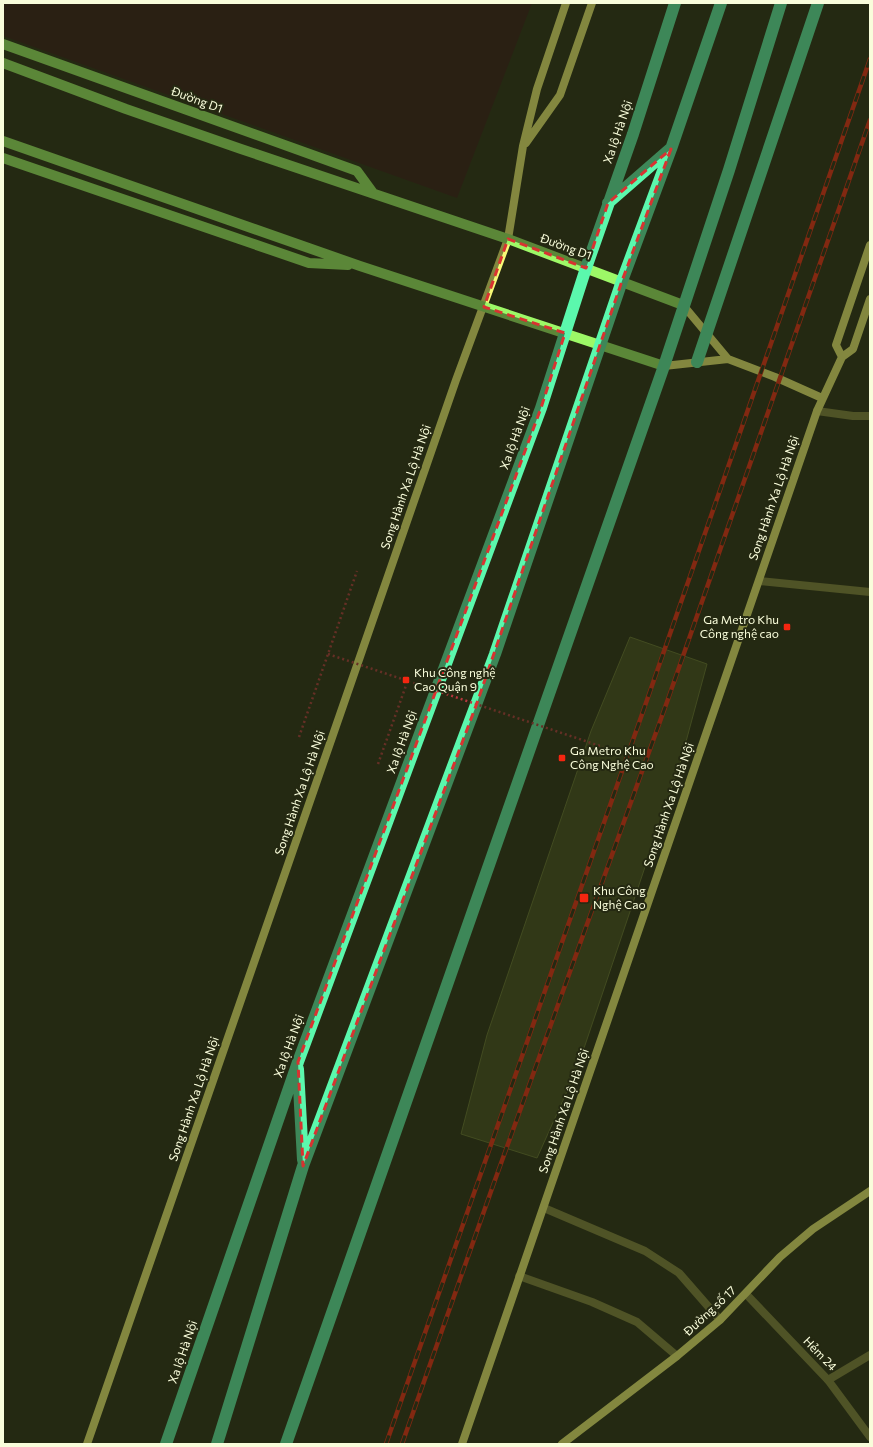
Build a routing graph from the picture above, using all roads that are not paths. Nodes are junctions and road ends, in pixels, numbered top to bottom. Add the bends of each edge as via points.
1 (566, 3) edge
2 (592, 3) edge
3 (675, 3) edge
4 (721, 3) edge
5 (781, 3) edge
6 (818, 3) edge
7 (3, 44) edge
8 (3, 63) edge
9 (3, 141) edge
10 (523, 146) junction
11 (671, 148) junction
12 (3, 158) edge
13 (372, 193) junction
14 (608, 203) junction
15 (508, 240) junction
16 (870, 245) edge
17 (360, 266) junction
18 (586, 268) junction
19 (622, 281) junction
20 (870, 299) edge
21 (683, 305) junction
22 (484, 306) junction
23 (565, 333) junction
24 (707, 333) junction
25 (600, 345) junction
26 (842, 357) junction
27 (728, 359) junction
28 (697, 362) junction
29 (664, 366) junction
30 (822, 398) junction
31 (817, 411) junction
32 (870, 416) edge
33 (758, 581) junction
34 (870, 592) edge
35 (298, 1062) junction
36 (303, 1166) junction
37 (870, 1191) edge
38 (544, 1208) junction
39 (519, 1276) junction
40 (746, 1294) junction
41 (720, 1320) junction
42 (870, 1355) edge
43 (677, 1356) junction
44 (828, 1380) junction
45 (870, 1437) edge
46 (87, 1444) edge
47 (166, 1444) edge
48 (217, 1444) edge
49 (286, 1444) edge
50 (462, 1444) edge
51 (562, 1444) edge

1 - 10 main road, Song Hành Xa Lộ Hà Nội via 537,88
2 - 10 main road, Song Hành Xa Lộ Hà Nội via 560,95
3 - 14 highway, Xa lộ Hà Nội
4 - 11 highway
5 - 21 highway via 729,170
6 - 24 highway
7 - 13 main road, Đường D1 via 357,171
8 - 13 main road, Đường D1 via 182,129
9 - 17 main road
10 - 15 main road, Song Hành Xa Lộ Hà Nội
11 - 14 highway
11 - 19 highway
12 - 17 main road via 310,263
13 - 15 main road, Đường D1
14 - 18 highway, Xa lộ Hà Nội
15 - 18 main road, Đường D1
15 - 22 main road, Song Hành Xa Lộ Hà Nội
16 - 26 main road via 836,345
17 - 22 main road
18 - 19 main road, Đường D1
18 - 23 highway, Xa lộ Hà Nội
19 - 21 main road, Đường D1
19 - 25 highway
20 - 26 main road, Song Hành Xa Lộ Hà Nội via 853,349
21 - 24 main road, Đường D1
21 - 29 highway
22 - 23 main road
22 - 46 main road, Song Hành Xa Lộ Hà Nội via 453,388
23 - 25 main road
23 - 35 highway, Xa lộ Hà Nội via 541,408
24 - 27 main road, Đường D1
24 - 28 highway
25 - 29 main road
25 - 36 highway via 495,654
26 - 30 main road, Song Hành Xa Lộ Hà Nội
27 - 28 main road
27 - 30 main road
28 - 29 main road
29 - 49 highway
30 - 31 main road, Song Hành Xa Lộ Hà Nội
31 - 32 street
31 - 33 main road, Song Hành Xa Lộ Hà Nội
33 - 34 street
33 - 38 main road, Song Hành Xa Lộ Hà Nội
35 - 36 highway
35 - 47 highway, Xa lộ Hà Nội
36 - 48 highway
37 - 40 main road, Đường số 17 via 813,1229 780,1257
38 - 39 main road, Song Hành Xa Lộ Hà Nội
38 - 41 street via 645,1251 679,1273
39 - 43 street via 592,1302 637,1322
39 - 50 main road, Song Hành Xa Lộ Hà Nội
40 - 41 main road, Đường số 17
40 - 44 street, Hẻm 24
41 - 43 main road, Đường số 17
42 - 44 street
43 - 51 main road, Đường số 17
44 - 45 street, Hẻm 24

